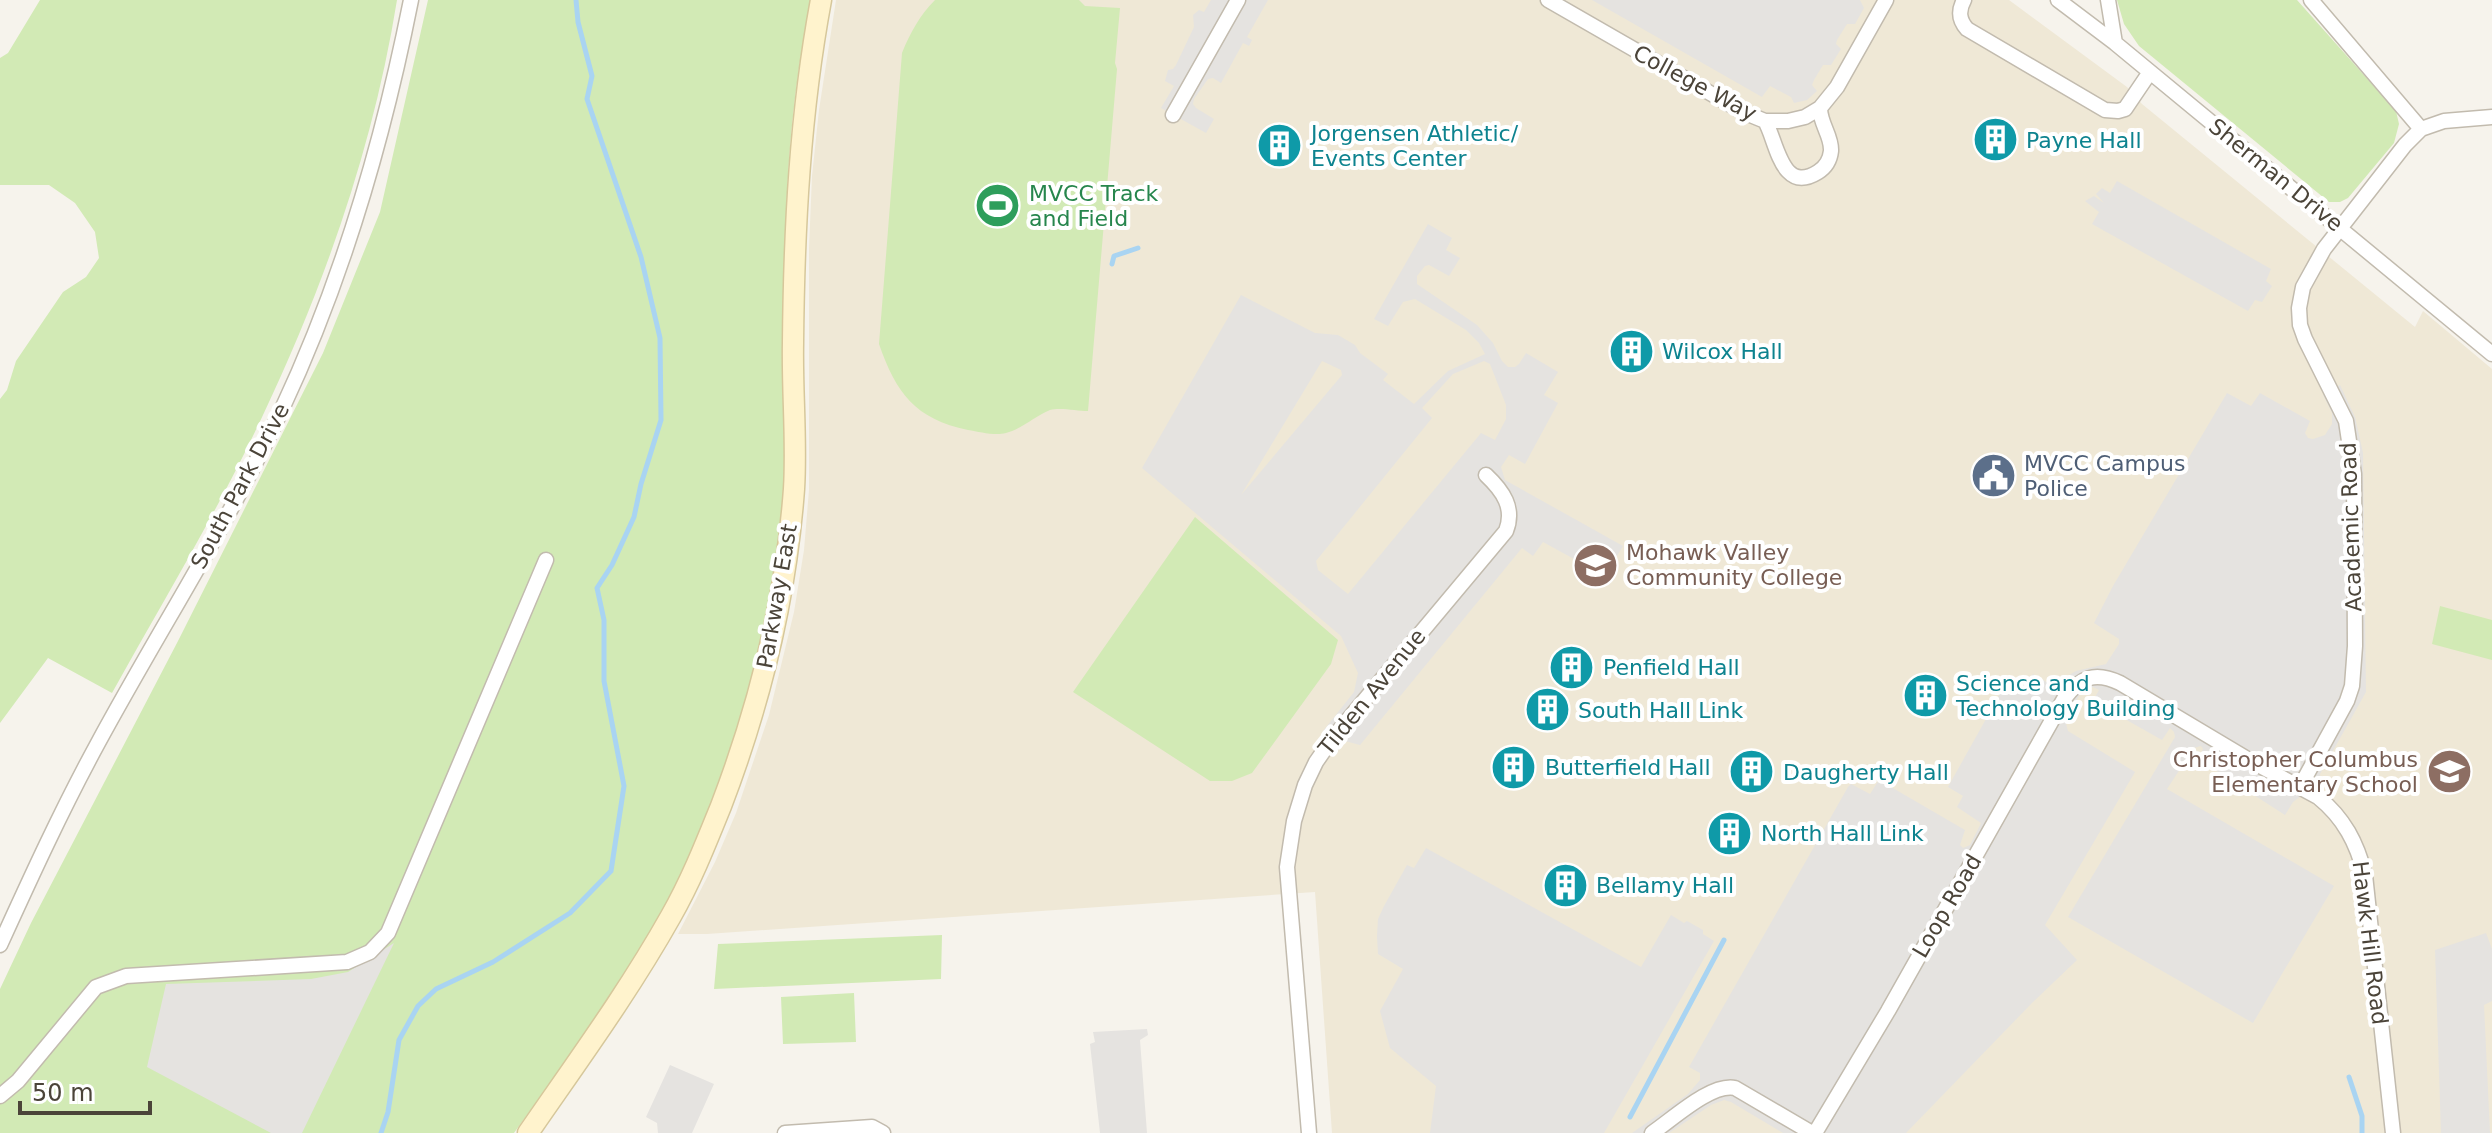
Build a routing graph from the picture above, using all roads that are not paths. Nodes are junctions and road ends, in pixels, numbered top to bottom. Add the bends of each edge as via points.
1 (411, 0) edge
2 (821, 0) edge
3 (1238, 0) edge
4 (1548, 0) edge
5 (1886, 0) edge
6 (1964, 0) edge
7 (2058, 0) edge
8 (2108, 0) edge
9 (2311, 0) edge
10 (2115, 43) junction
11 (2150, 72) junction
12 (1820, 108) junction
13 (1173, 115) dead end
14 (2492, 117) edge
15 (1765, 121) junction
16 (2421, 129) junction
17 (2340, 228) junction
18 (2492, 354) edge
19 (1486, 475) dead end
20 (546, 560) dead end
21 (2081, 682) joint
22 (2300, 787) junction
23 (0, 945) edge
24 (0, 1096) edge
25 (528, 1133) edge
26 (785, 1133) edge
27 (883, 1133) edge
28 (1309, 1133) edge
29 (1652, 1133) edge
30 (1814, 1133) edge
31 (2393, 1133) edge

1 - 23 street, South Park Drive via 367,187 282,410 98,743
2 - 25 street, Parkway East via 801,127 792,345 794,485 786,571 772,640 743,748 672,915
3 - 13 street
4 - 15 street, College Way
5 - 12 street
6 - 11 street via 1959,7 1967,29 2097,107 2125,109
7 - 10 street, Sherman Drive
8 - 10 street
9 - 16 street
10 - 11 street, Sherman Drive
11 - 17 street, Sherman Drive
12 - 15 street, College Way via 1799,119
12 - 15 street via 1830,157 1821,170 1807,176 1780,163
14 - 16 street via 2444,121
16 - 17 street, Academic Road
17 - 18 street, Sherman Drive
17 - 22 street, Academic Road via 2303,287 2299,308 2305,339 2341,408 2351,448 2354,672 2347,701
19 - 28 street, Tilden Avenue via 1509,506 1506,531 1332,739 1305,785 1294,821 1287,867
20 - 24 street via 388,933 370,952 347,962 126,976 96,987
21 - 22 street, Hawk Hill Road via 2100,676 2120,683
21 - 30 street, Loop Road via 2055,714
22 - 31 street, Hawk Hill Road via 2338,815 2361,859
26 - 27 street via 872,1127
29 - 30 street via 1707,1094 1728,1086

